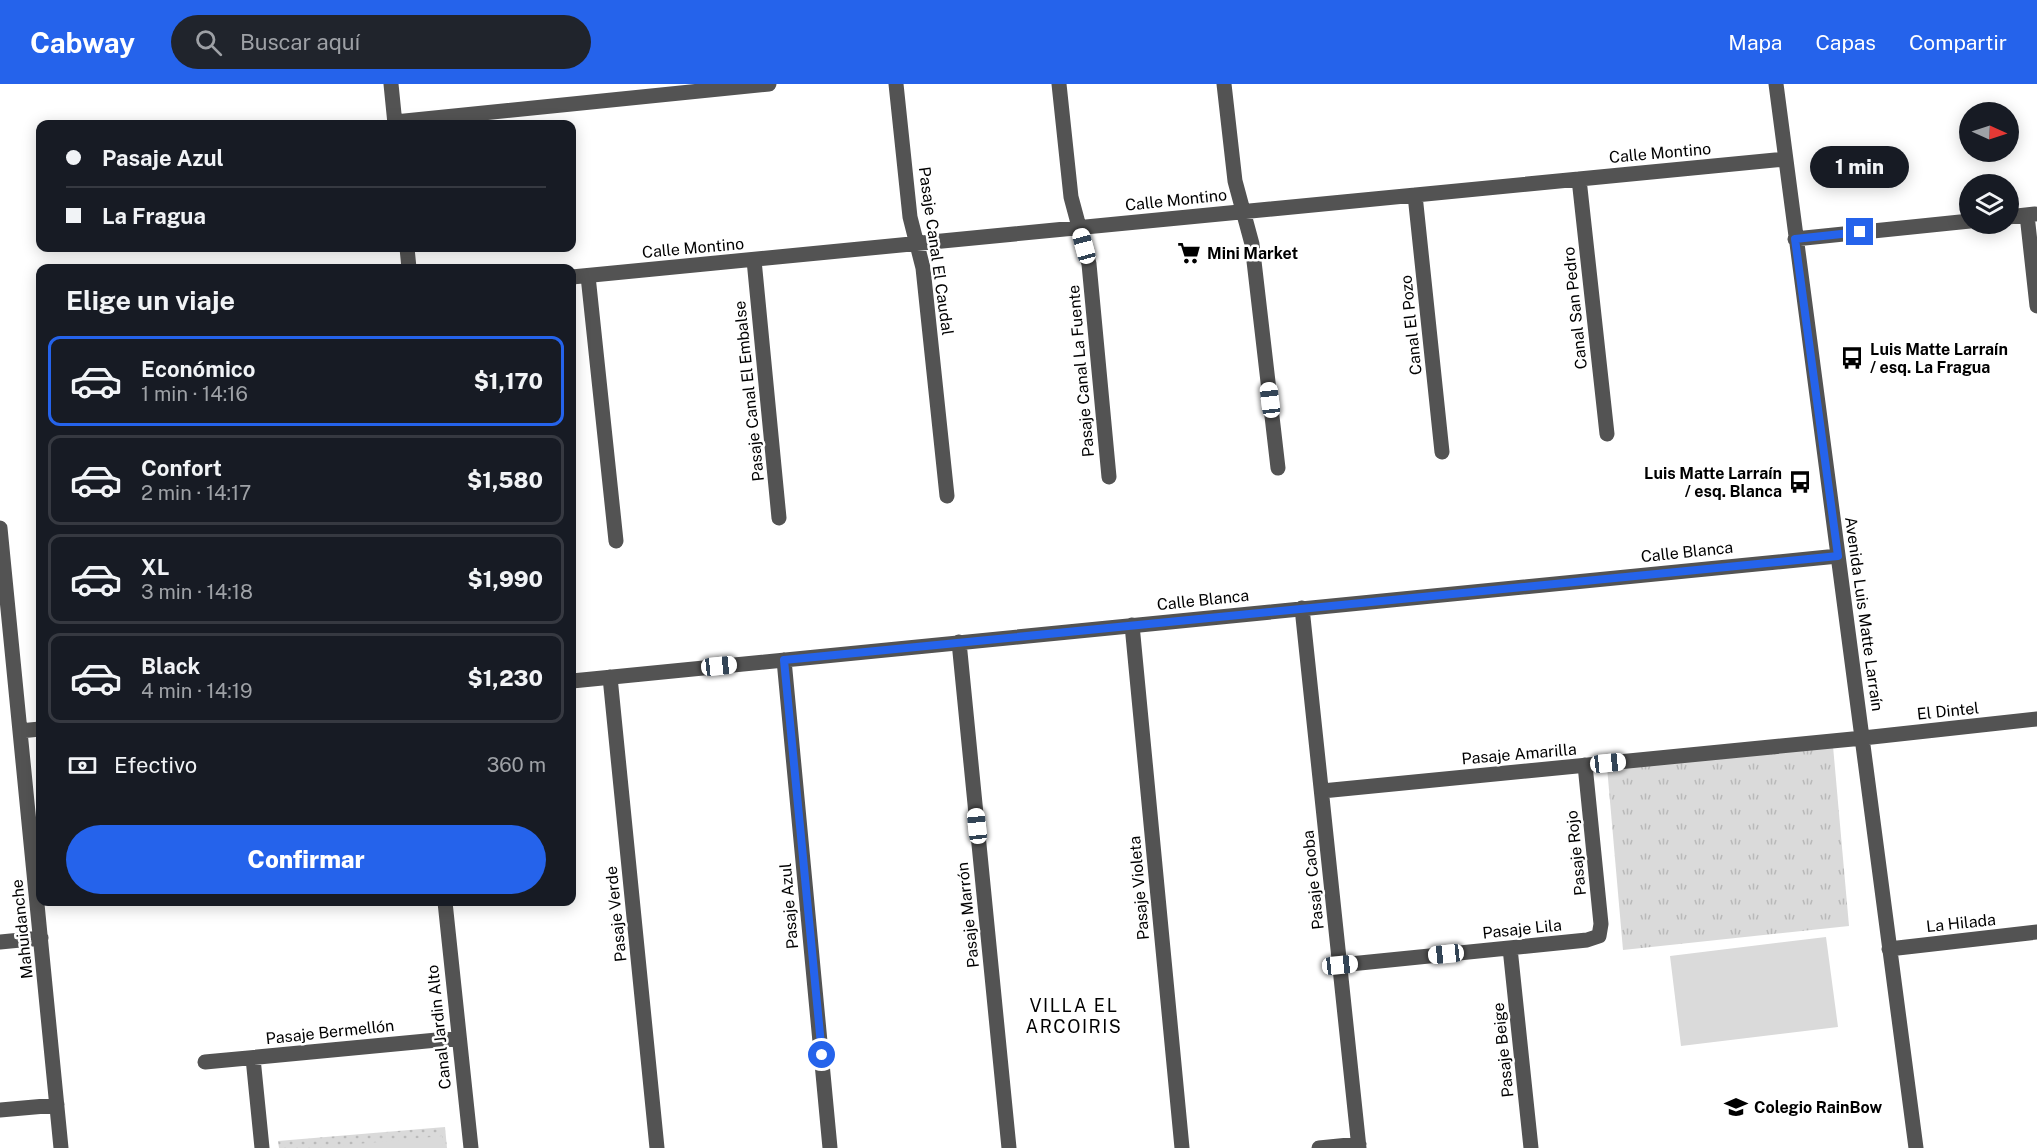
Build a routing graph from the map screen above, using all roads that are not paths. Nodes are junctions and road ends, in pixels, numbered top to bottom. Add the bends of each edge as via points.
1 (391, 84) edge
2 (769, 84) edge
3 (896, 84) edge
4 (1059, 84) edge
5 (1224, 84) edge
6 (1776, 84) edge
7 (395, 120) edge
8 (424, 120) edge
9 (1785, 159) junction
10 (1579, 179) junction
11 (1415, 195) junction
12 (1243, 212) junction
13 (2032, 214) edge
14 (1959, 222) edge
15 (1079, 228) junction
16 (1795, 239) junction
17 (917, 244) junction
18 (754, 260) junction
19 (588, 276) junction
20 (576, 277) edge
21 (2037, 306) edge
22 (1607, 434) dead end
23 (1442, 452) dead end
24 (1278, 468) dead end
25 (1108, 477) dead end
26 (947, 496) dead end
27 (779, 518) dead end
28 (0, 528) edge
29 (616, 541) dead end
30 (1838, 556) junction
31 (1302, 608) junction
32 (1132, 625) junction
33 (959, 642) junction
34 (784, 660) junction
35 (610, 677) junction
36 (576, 681) edge
37 (2037, 719) edge
38 (36, 729) edge
39 (20, 731) junction
40 (1863, 738) junction
41 (1585, 765) junction
42 (1322, 790) junction
43 (36, 897) edge
44 (37, 906) edge
45 (445, 906) edge
46 (2037, 932) edge
47 (1599, 936) joint
48 (40, 938) junction
49 (0, 942) edge
50 (1510, 948) junction
51 (1889, 949) junction
52 (1340, 965) junction
53 (458, 1038) junction
54 (253, 1058) junction
55 (205, 1062) dead end
56 (57, 1105) junction
57 (0, 1110) edge
58 (1359, 1146) edge
59 (61, 1148) edge
60 (262, 1148) edge
61 (471, 1148) edge
62 (657, 1148) edge
63 (831, 1148) edge
64 (1008, 1148) edge
65 (1182, 1148) edge
66 (1319, 1148) edge
67 (1531, 1148) edge
68 (1916, 1148) edge

1 - 7 street
2 - 8 street
3 - 17 street, Pasaje Canal El Caudal via 910,217
4 - 15 street, Pasaje Canal La Fuente via 1071,197
5 - 12 street via 1235,182
6 - 9 street, Avenida Luis Matte Larraín
9 - 10 street, Calle Montino
9 - 16 street, Avenida Luis Matte Larraín
10 - 11 street, Calle Montino
10 - 22 street, Canal San Pedro
11 - 12 street, Calle Montino
11 - 23 street, Canal El Pozo
12 - 15 street, Calle Montino
12 - 24 street via 1252,243
13 - 21 street
14 - 16 street
15 - 17 street, Calle Montino
15 - 25 street, Pasaje Canal La Fuente via 1089,264
16 - 30 street, Avenida Luis Matte Larraín
17 - 18 street, Calle Montino
17 - 26 street, Pasaje Canal El Caudal via 923,268
18 - 19 street, Calle Montino
18 - 27 street, Pasaje Canal El Embalse
19 - 20 street, Calle Montino
19 - 29 street
28 - 39 street, Mahuidanche
30 - 31 street, Calle Blanca
30 - 40 street, Avenida Luis Matte Larraín
31 - 32 street, Calle Blanca
31 - 42 street, Pasaje Caoba
32 - 33 street, Calle Blanca
32 - 65 street, Pasaje Violeta
33 - 34 street, Calle Blanca
33 - 64 street, Pasaje Marrón
34 - 35 street, Calle Blanca
34 - 63 street, Pasaje Azul
35 - 36 street, Calle Blanca
35 - 62 street, Pasaje Verde
37 - 40 street, El Dintel
38 - 39 street
39 - 43 street, Mahuidanche
40 - 41 street, Pasaje Amarilla
40 - 51 street, Avenida Luis Matte Larraín
41 - 42 street, Pasaje Amarilla
41 - 47 street, Pasaje Rojo
42 - 52 street, Pasaje Caoba
44 - 48 street, Mahuidanche
45 - 53 street, Canal Jardin Alto
46 - 51 street, La Hilada
47 - 50 street, Pasaje Lila
48 - 49 street
48 - 56 street, Mahuidanche
50 - 52 street, Pasaje Lila
50 - 67 street, Pasaje Beige
51 - 68 street, Avenida Luis Matte Larraín
52 - 58 street, Pasaje Caoba
53 - 54 street, Pasaje Bermellón
53 - 61 street, Canal Jardin Alto
54 - 55 street, Pasaje Bermellón
54 - 60 street
56 - 57 street
56 - 59 street, Mahuidanche
58 - 66 street

